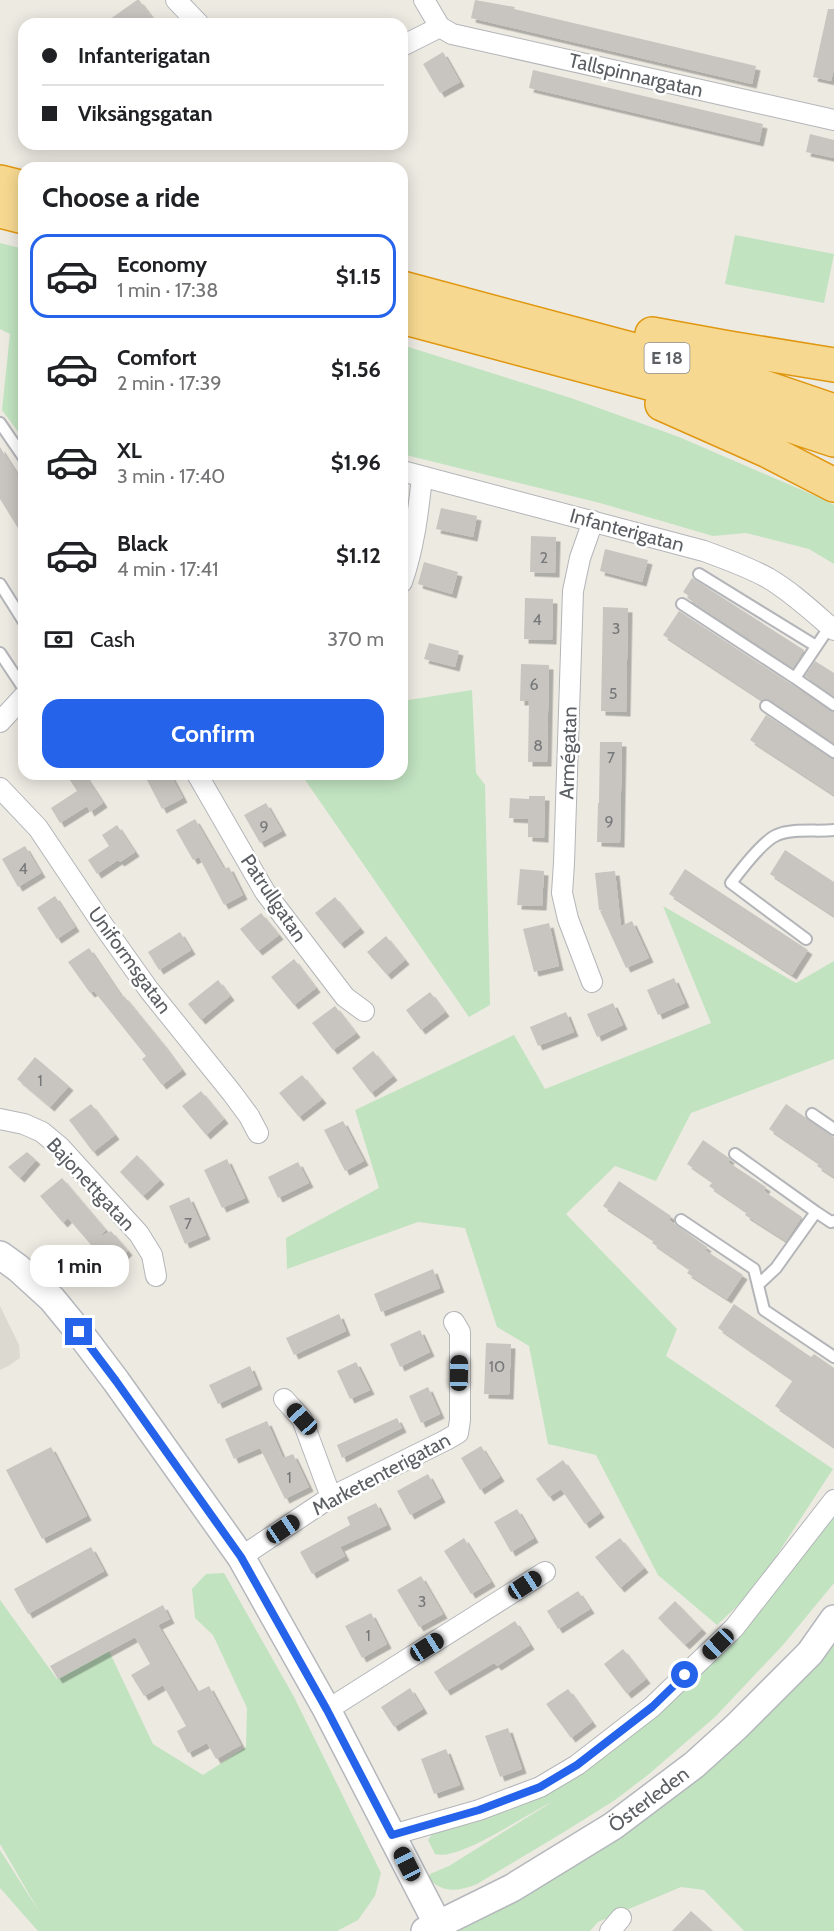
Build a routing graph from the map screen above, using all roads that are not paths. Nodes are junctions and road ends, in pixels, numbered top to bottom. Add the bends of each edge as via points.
1 (176, 0) edge
2 (424, 0) edge
3 (192, 18) edge
4 (440, 27) junction
5 (408, 43) edge
6 (834, 120) edge
7 (0, 182) edge
8 (18, 186) edge
9 (0, 211) edge
10 (18, 216) edge
11 (408, 290) edge
12 (498, 314) junction
13 (408, 319) edge
14 (566, 359) junction
15 (834, 365) edge
16 (834, 411) edge
17 (0, 423) edge
18 (834, 440) edge
19 (18, 449) edge
20 (408, 473) edge
21 (422, 477) junction
22 (834, 485) edge
23 (593, 521) junction
24 (408, 565) edge
25 (699, 573) dead end
26 (0, 584) edge
27 (682, 604) dead end
28 (18, 612) edge
29 (832, 628) edge
30 (816, 646) junction
31 (0, 653) edge
32 (795, 678) junction
33 (18, 680) edge
34 (18, 702) edge
35 (834, 705) edge
36 (766, 706) dead end
37 (0, 722) edge
38 (834, 752) edge
39 (200, 780) edge
40 (0, 788) edge
41 (834, 830) edge
42 (806, 939) dead end
43 (591, 982) dead end
44 (364, 1011) dead end
45 (812, 1114) dead end
46 (0, 1119) edge
47 (834, 1129) edge
48 (258, 1133) dead end
49 (735, 1154) dead end
50 (816, 1212) junction
51 (681, 1220) dead end
52 (834, 1221) edge
53 (0, 1255) edge
54 (156, 1276) dead end
55 (758, 1285) junction
56 (454, 1322) dead end
57 (834, 1358) edge
58 (284, 1399) dead end
59 (331, 1497) junction
60 (834, 1500) edge
61 (241, 1557) junction
62 (545, 1572) dead end
63 (834, 1619) edge
64 (327, 1710) junction
65 (392, 1835) junction
66 (431, 1928) edge

1 - 3 street
2 - 4 street
4 - 5 street
4 - 6 street, Tallspinnargatan via 452,34
7 - 8 highway
9 - 10 highway
11 - 12 highway, E 18
12 - 15 highway, E 18 via 528,302 646,333
12 - 16 highway, E 18 via 728,375
13 - 14 highway, E 18
14 - 18 highway, E 18 via 709,399
14 - 22 highway, E 18 via 588,376 697,418
17 - 19 lane
20 - 21 street, Infanterigatan
21 - 23 street, Infanterigatan
21 - 24 street via 418,522
23 - 29 street, Infanterigatan via 745,566 770,579
23 - 43 street, Armégatan via 573,591 561,893
25 - 30 lane
26 - 28 lane
27 - 32 lane
29 - 30 lane
30 - 32 lane
31 - 33 lane
32 - 35 lane
34 - 37 street
36 - 38 lane
39 - 44 street, Patrullgatan via 265,892 345,997
40 - 48 street, Uniformsgatan via 38,828 149,990 232,1093
41 - 42 lane via 776,835 731,883
45 - 47 lane
46 - 54 street, Bajonettgatan via 42,1132 60,1147 139,1234 152,1255
49 - 50 lane
50 - 52 lane
50 - 55 lane via 776,1268
51 - 55 lane via 754,1269
53 - 61 street via 52,1299 79,1332
55 - 57 lane via 764,1310
56 - 59 street, Marketenterigatan via 460,1332 458,1433
58 - 59 street via 302,1419
59 - 61 street, Marketenterigatan
60 - 65 street via 734,1628 652,1707 577,1765 540,1787 479,1810
61 - 64 street
62 - 64 street
63 - 66 street, Österleden via 810,1653 736,1727 676,1779 614,1826 512,1888
64 - 65 street
65 - 66 street

